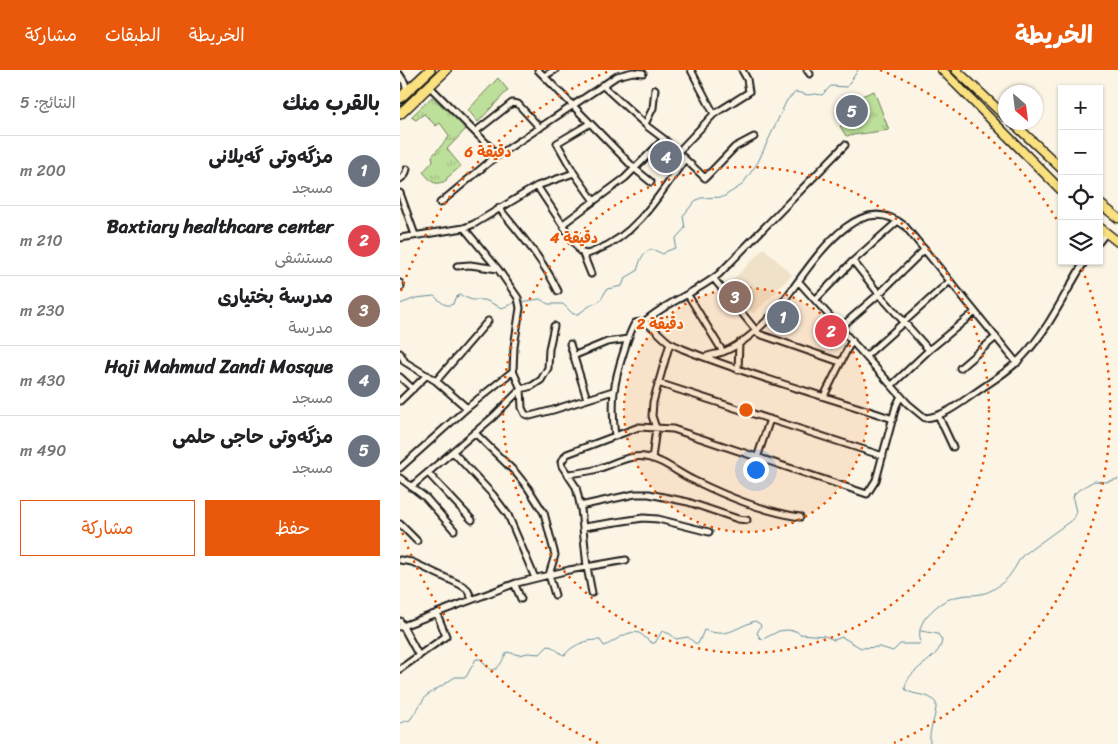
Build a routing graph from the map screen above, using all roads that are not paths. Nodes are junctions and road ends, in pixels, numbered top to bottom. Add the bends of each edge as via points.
1 (446, 70) edge
2 (538, 70) edge
3 (555, 70) edge
4 (691, 70) edge
5 (742, 70) edge
6 (942, 70) edge
7 (956, 70) edge
8 (429, 71) edge
9 (643, 73) dead end
10 (400, 76) edge
11 (544, 76) junction
12 (602, 85) junction
13 (430, 86) junction
14 (975, 88) junction
15 (655, 89) dead end
16 (968, 95) junction
17 (403, 96) edge
18 (572, 106) junction
19 (998, 110) edge
20 (400, 114) edge
21 (714, 114) junction
22 (589, 124) junction
23 (645, 124) junction
24 (540, 128) junction
25 (1021, 130) edge
26 (475, 132) junction
27 (754, 137) dead end
28 (664, 139) junction
29 (845, 145) dead end
30 (678, 152) junction
31 (498, 155) junction
32 (685, 159) junction
33 (1058, 165) edge
34 (407, 169) dead end
35 (635, 169) junction
36 (574, 173) junction
37 (400, 179) edge
38 (651, 182) dead end
39 (537, 186) junction
40 (1058, 187) edge
41 (400, 193) edge
42 (594, 201) junction
43 (440, 203) dead end
44 (1103, 206) edge
45 (499, 208) junction
46 (1118, 218) edge
47 (898, 221) junction
48 (563, 224) junction
49 (464, 228) junction
50 (1103, 230) edge
51 (1106, 233) junction
52 (416, 235) junction
53 (1103, 237) edge
54 (400, 238) edge
55 (1118, 242) edge
56 (924, 249) junction
57 (583, 254) junction
58 (854, 261) junction
59 (1083, 265) edge
60 (457, 266) dead end
61 (498, 269) junction
62 (591, 274) dead end
63 (714, 279) junction
64 (950, 281) junction
65 (799, 282) junction
66 (400, 283) edge
67 (401, 287) edge
68 (558, 292) dead end
69 (878, 294) junction
70 (688, 295) junction
71 (816, 299) junction
72 (975, 312) junction
73 (488, 321) dead end
74 (644, 322) junction
75 (905, 323) junction
76 (554, 326) dead end
77 (841, 327) junction
78 (756, 330) junction
79 (996, 337) junction
80 (628, 339) junction
81 (852, 340) junction
82 (670, 343) junction
83 (739, 343) junction
84 (570, 344) dead end
85 (929, 350) junction
86 (723, 352) junction
87 (400, 353) edge
88 (573, 356) junction
89 (866, 356) junction
90 (704, 357) junction
91 (840, 362) junction
92 (1017, 362) junction
93 (960, 368) dead end
94 (738, 370) junction
95 (513, 371) junction
96 (427, 375) junction
97 (400, 377) edge
98 (436, 381) junction
99 (658, 383) junction
100 (892, 385) junction
101 (413, 389) junction
102 (520, 389) junction
103 (613, 391) junction
104 (824, 396) junction
105 (900, 396) junction
106 (587, 399) junction
107 (400, 401) edge
108 (467, 408) junction
109 (938, 416) junction
110 (893, 419) junction
111 (770, 420) junction
112 (656, 428) junction
113 (475, 433) junction
114 (614, 436) junction
115 (953, 447) dead end
116 (453, 452) junction
117 (883, 456) junction
118 (757, 458) junction
119 (652, 459) junction
120 (400, 468) edge
121 (428, 473) junction
122 (568, 474) junction
123 (400, 478) edge
124 (411, 487) junction
125 (580, 506) junction
126 (800, 518) dead end
127 (472, 520) dead end
128 (747, 520) dead end
129 (400, 524) edge
130 (584, 527) junction
131 (454, 530) dead end
132 (709, 532) dead end
133 (417, 541) dead end
134 (400, 560) edge
135 (626, 560) dead end
136 (587, 567) junction
137 (548, 575) junction
138 (535, 578) junction
139 (517, 583) junction
140 (592, 593) dead end
141 (554, 595) dead end
142 (472, 599) junction
143 (521, 599) dead end
144 (437, 614) junction
145 (401, 625) edge
146 (418, 656) junction
147 (400, 668) edge

1 - 13 highway
2 - 11 street
3 - 11 street
4 - 21 street
5 - 21 street via 749,92
6 - 16 main road
7 - 14 main road
8 - 17 highway
9 - 12 street via 616,76
10 - 17 street via 406,83
11 - 18 street
12 - 18 street
12 - 23 street
13 - 20 highway
13 - 26 street
14 - 16 main road
14 - 19 main road
15 - 23 street via 653,108
16 - 40 main road
18 - 22 street
18 - 24 street
21 - 30 street
22 - 35 street
22 - 36 street via 557,143
23 - 28 street
24 - 26 street via 518,104 512,102
24 - 31 street
25 - 33 main road
26 - 31 street
27 - 32 street via 735,148 705,178
28 - 30 street
28 - 35 street
29 - 63 street
30 - 32 street
31 - 43 street
32 - 57 street via 620,239
34 - 37 street
35 - 38 street
35 - 42 street
36 - 39 street
36 - 42 street
39 - 45 street
39 - 48 street
41 - 52 street
42 - 48 street
44 - 46 main road
45 - 49 street
45 - 68 street via 539,258
47 - 56 street
47 - 58 street
47 - 65 street via 878,214 851,225 814,258
48 - 57 street
49 - 52 street
49 - 61 street
50 - 51 main road
51 - 53 street
51 - 55 main road
52 - 54 street
56 - 64 street
56 - 69 street
57 - 62 street
58 - 69 street
58 - 71 street
59 - 92 street via 1048,324
60 - 61 street
61 - 95 street via 514,290 520,308
63 - 70 street
63 - 78 street
64 - 72 street
64 - 75 street
65 - 71 street
65 - 78 street
66 - 67 street
69 - 75 street
69 - 77 street
70 - 74 street
70 - 86 street
71 - 77 street
72 - 79 street
72 - 85 street
73 - 98 street
74 - 80 street via 635,323
74 - 82 street
75 - 85 street
75 - 89 street
76 - 102 street via 546,374 532,386
77 - 81 street
78 - 83 street
78 - 91 street via 759,334
79 - 92 street
79 - 93 street
80 - 88 street via 607,342
80 - 103 street
81 - 89 street
81 - 91 street
82 - 90 street
82 - 99 street
83 - 86 street
83 - 94 street
84 - 88 street
85 - 100 street
86 - 90 street
87 - 96 street via 405,362
88 - 106 street
89 - 100 street
90 - 94 street
91 - 104 street
92 - 109 street
94 - 104 street
95 - 102 street
95 - 108 street
96 - 98 street
96 - 101 street
97 - 101 street
98 - 108 street
99 - 111 street
99 - 112 street via 652,416
100 - 105 street
101 - 107 street
102 - 106 street via 522,408 530,416
102 - 113 street
103 - 106 street
103 - 114 street
104 - 110 street
105 - 109 street via 924,418
105 - 110 street
108 - 120 street
109 - 115 street
110 - 117 street
111 - 117 street
111 - 118 street
112 - 114 street via 639,427
112 - 118 street via 673,429
112 - 119 street
113 - 116 street
113 - 137 street via 516,473 544,513 555,555
114 - 122 street via 568,454 562,462
116 - 121 street
116 - 138 street via 508,515
117 - 118 street via 876,480 867,494
119 - 122 street via 632,457 594,470
119 - 126 street via 719,492 778,514
121 - 124 street
121 - 127 street
122 - 125 street via 576,487
123 - 124 street
124 - 131 street via 426,498
125 - 128 street via 649,494
125 - 130 street
129 - 133 street
130 - 132 street via 642,518
130 - 136 street
134 - 142 street via 412,562 461,585
135 - 136 street
136 - 137 street
136 - 140 street
137 - 138 street
137 - 141 street
138 - 139 street
139 - 142 street
139 - 143 street
142 - 144 street
144 - 145 street
144 - 146 street via 446,636
145 - 146 street
146 - 147 street

